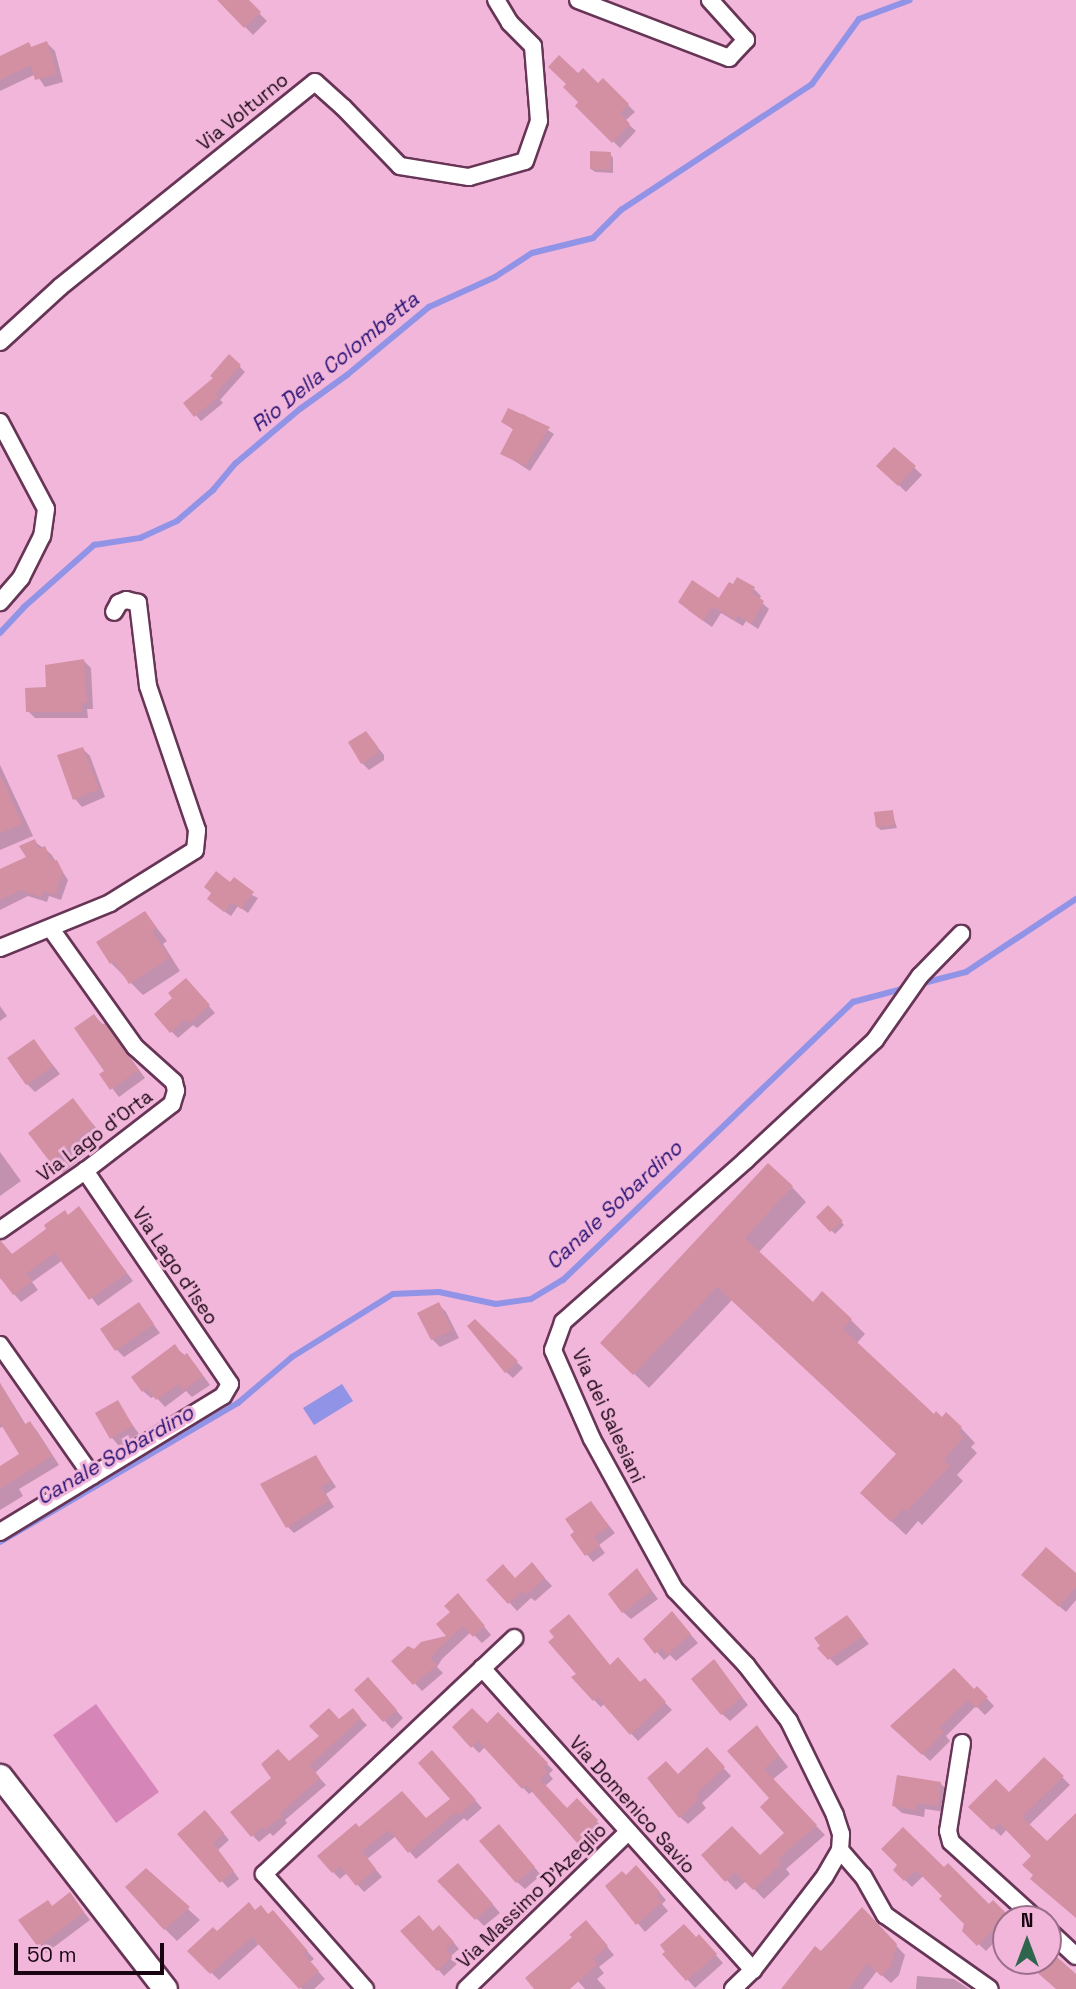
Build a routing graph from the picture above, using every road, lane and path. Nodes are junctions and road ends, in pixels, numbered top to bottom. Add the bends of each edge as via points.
1 (496, 0) edge
2 (578, 0) edge
3 (710, 0) edge
4 (0, 342) edge
5 (0, 422) edge
6 (0, 602) edge
7 (114, 612) dead end
8 (51, 929) junction
9 (961, 934) dead end
10 (0, 948) edge
11 (85, 1171) junction
12 (0, 1230) edge
13 (0, 1345) edge
14 (92, 1476) junction
15 (0, 1532) edge
16 (514, 1638) dead end
17 (482, 1668) junction
18 (962, 1743) dead end
19 (1, 1779) edge
20 (627, 1833) junction
21 (840, 1850) junction
22 (1021, 1905) edge
23 (1062, 1942) edge
24 (1076, 1955) edge
25 (753, 1970) junction
26 (164, 1989) edge
27 (365, 1989) edge
28 (466, 1989) edge
29 (733, 1989) edge
30 (990, 1989) edge

1 - 4 street, Via Volturno via 510,23 533,46 539,121 526,162 469,177 400,166 314,82 60,287
2 - 3 street via 729,58 746,40
5 - 6 street via 46,509 42,536 20,578
7 - 8 street via 126,600 138,603 148,686 197,830 195,850 110,902
8 - 10 street
8 - 11 street, Via Lago d'Orta via 135,1046 174,1082 176,1091 172,1104
9 - 21 street, Via dei Salesiani via 920,976 874,1040 563,1322 553,1350 592,1439 675,1590 747,1665 789,1721 835,1815
11 - 12 street, Via Lago d'Orta
11 - 14 street, Via Lago d'Iseo via 230,1384 223,1396
13 - 14 street
14 - 15 street
16 - 17 street
17 - 20 street, Via Domenico Savio
17 - 27 street via 264,1874
18 - 22 street via 948,1831 951,1842
19 - 26 main road
20 - 25 street, Via Domenico Savio
20 - 28 street, Via Massimo D'Azeglio
21 - 25 street
21 - 30 street via 863,1876 885,1915
23 - 24 street
25 - 29 street

